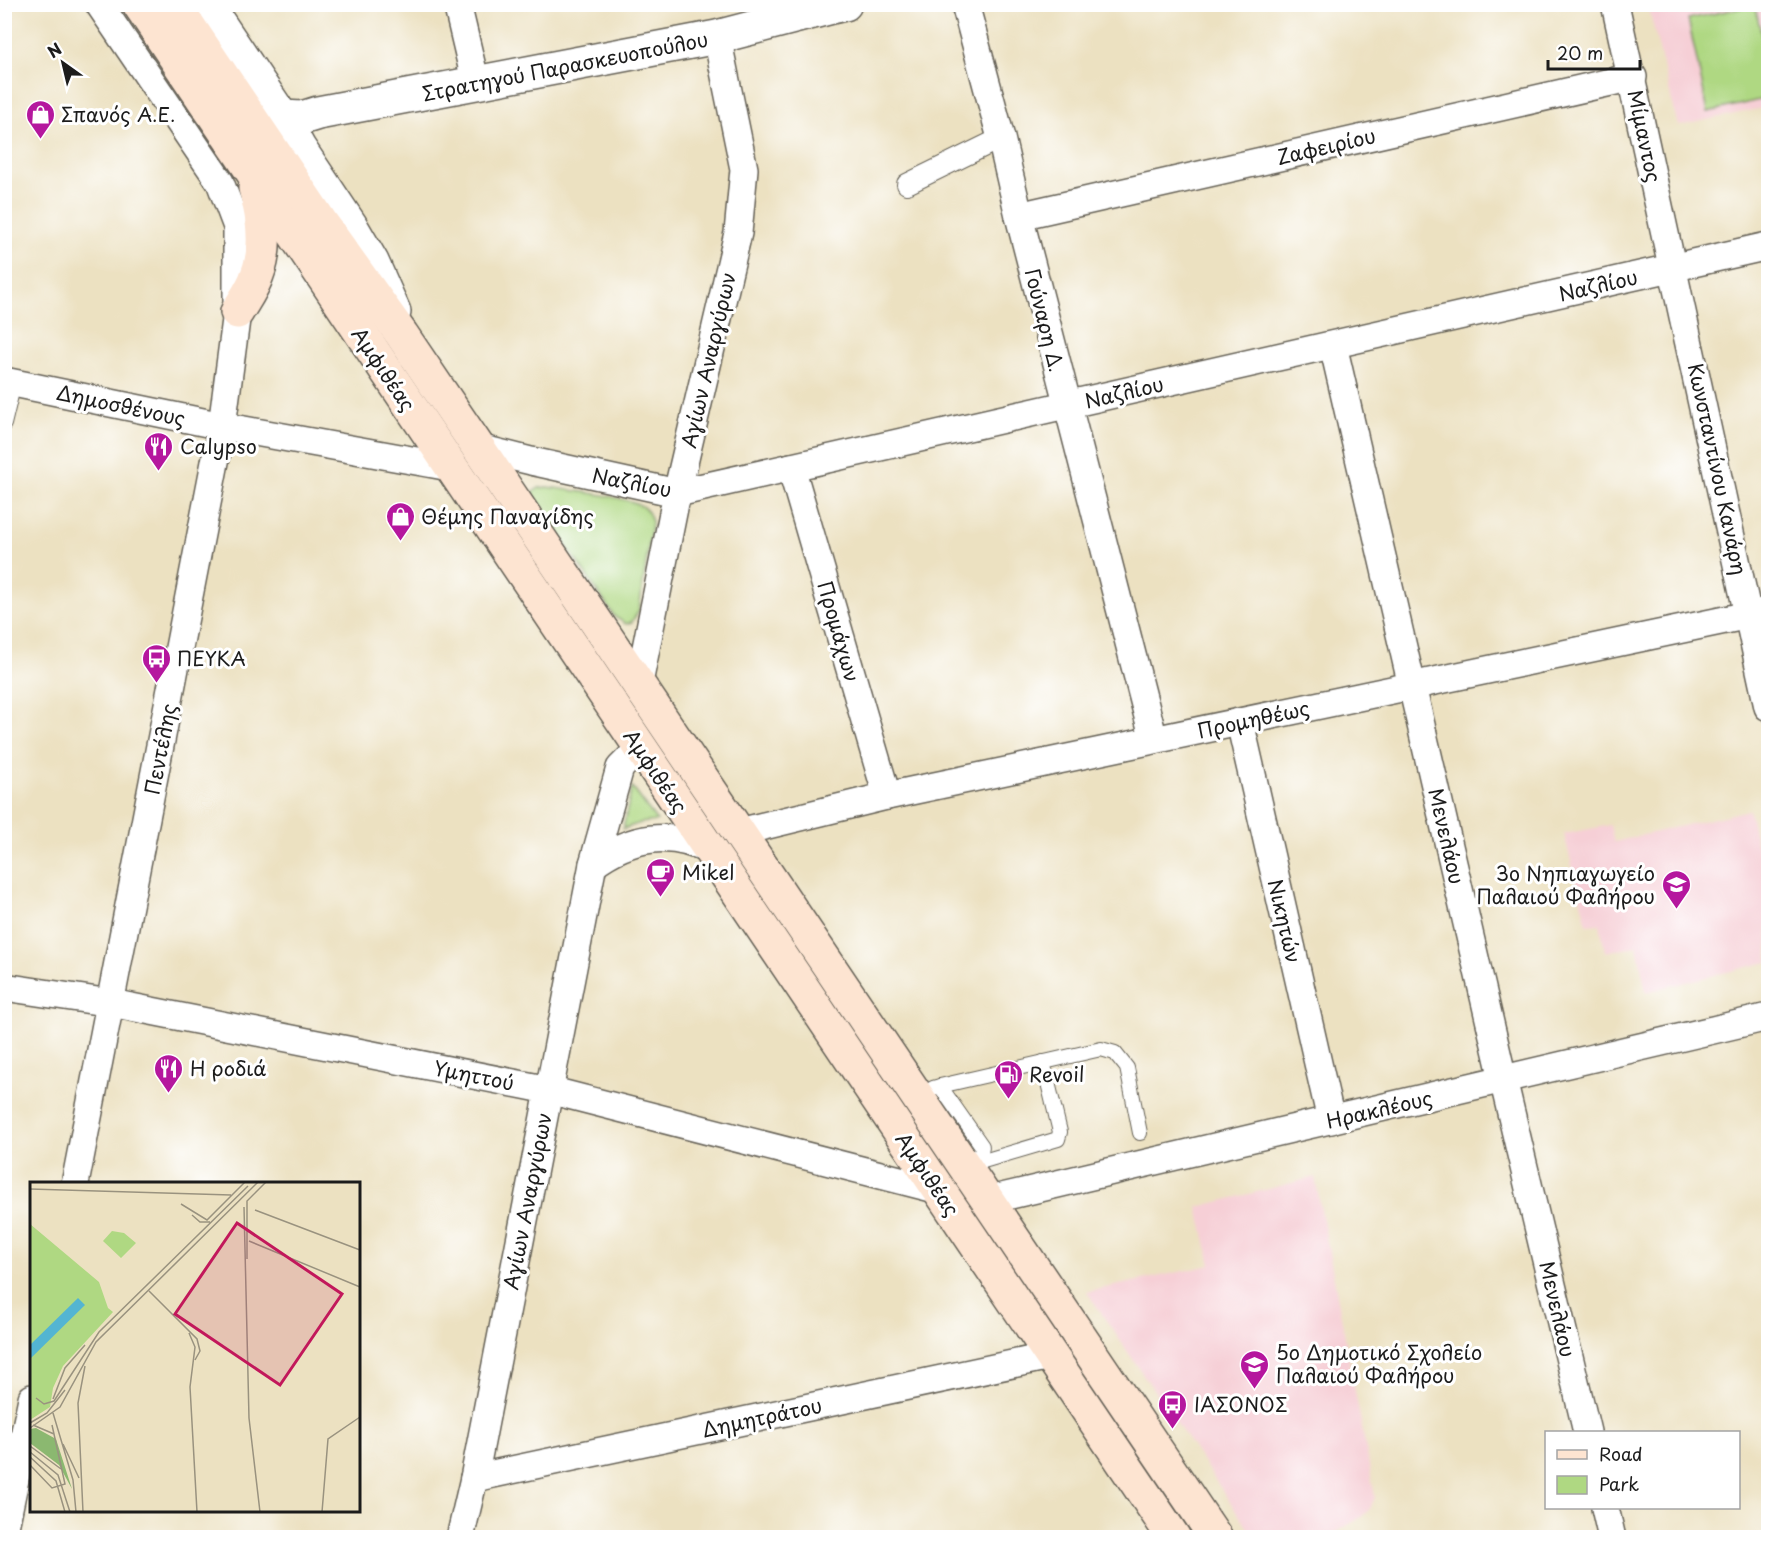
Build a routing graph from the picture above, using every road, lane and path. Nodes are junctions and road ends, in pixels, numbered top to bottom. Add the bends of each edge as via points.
1 (99, 4) edge
2 (139, 4) edge
3 (174, 4) edge
4 (206, 4) edge
5 (457, 4) edge
6 (965, 4) edge
7 (1615, 4) edge
8 (836, 5) edge
9 (717, 37) junction
10 (1632, 77) junction
11 (476, 84) junction
12 (282, 117) junction
13 (1001, 138) junction
14 (249, 169) junction
15 (907, 184) dead end
16 (1018, 216) junction
17 (1768, 246) edge
18 (1674, 267) junction
19 (237, 312) junction
20 (402, 335) junction
21 (1333, 345) junction
22 (9, 382) edge
23 (1067, 404) junction
24 (4, 424) edge
25 (222, 426) junction
26 (479, 448) junction
27 (450, 466) junction
28 (791, 467) junction
29 (677, 493) junction
30 (1759, 613) edge
31 (639, 683) junction
32 (1412, 685) junction
33 (1768, 707) edge
34 (1240, 722) junction
35 (1154, 740) junction
36 (640, 748) junction
37 (887, 796) junction
38 (739, 831) junction
39 (711, 852) junction
40 (593, 864) junction
41 (4, 987) edge
42 (111, 1003) junction
43 (1768, 1017) edge
44 (1043, 1062) junction
45 (1503, 1079) junction
46 (928, 1089) junction
47 (549, 1090) junction
48 (1331, 1120) junction
49 (1140, 1133) dead end
50 (981, 1181) junction
51 (75, 1182) edge
52 (939, 1190) junction
53 (1050, 1356) junction
54 (30, 1408) edge
55 (1587, 1431) edge
56 (474, 1479) junction
57 (1605, 1509) edge
58 (4, 1532) edge
59 (460, 1538) edge
60 (1174, 1538) edge
61 (1216, 1538) edge
62 (1612, 1538) edge

1 - 19 street via 220,182 237,227
2 - 14 main road, Αμφιθέας
3 - 20 main road, Αμφιθέας via 314,213
4 - 12 street, Αμφιθέας
5 - 11 street
6 - 13 street, Γούναρη Δ.
7 - 10 street, Μίμαντος
8 - 9 street, Στρατηγού Παρασκευοπούλου
9 - 11 street, Στρατηγού Παρασκευοπούλου
9 - 29 street, Αγίων Αναργύρων via 744,169 738,233
10 - 16 street, Ζαφειρίου
10 - 18 street, Μίμαντος
11 - 12 street, Στρατηγού Παρασκευοπούλου via 302,118
12 - 20 street, Αμφιθέας via 372,262
13 - 15 street
13 - 16 street, Γούναρη Δ.
14 - 19 main road via 263,226 263,247 258,275
14 - 27 main road, Αμφιθέας
16 - 23 street, Γούναρη Δ.
17 - 18 street, Ναζλίου
18 - 21 street, Ναζλίου
18 - 30 street, Κωνσταντίνου Κανάρη
19 - 25 street, Πεντέλης
20 - 26 main road, Αμφιθέας
21 - 23 street, Ναζλίου
21 - 32 street, Μενελάου
22 - 24 lane
22 - 25 street, Δημοσθένους
23 - 28 street, Ναζλίου
23 - 35 street, Γούναρη Δ.
25 - 27 street, Δημοσθένους
25 - 42 street, Πεντέλης
26 - 29 street, Ναζλίου
26 - 31 main road, Αμφιθέας
27 - 36 main road, Αμφιθέας
28 - 29 street, Ναζλίου
28 - 37 street, Προμάχων
29 - 31 street, Αγίων Αναργύρων
30 - 32 street, Προμηθέως
30 - 33 street, Κωνσταντίνου Κανάρη
31 - 38 main road, Αμφιθέας
32 - 34 street, Προμηθέως
32 - 45 street, Μενελάου
34 - 35 street, Προμηθέως
34 - 48 street, Νικητών
35 - 37 street, Προμηθέως
36 - 39 main road, Αμφιθέας
36 - 40 street, Αγίων Αναργύρων via 620,768
37 - 38 street, Προμηθέως
38 - 46 main road, Αμφιθέας
39 - 40 street via 687,841 655,839 618,848
39 - 52 main road, Αμφιθέας
40 - 47 street, Αγίων Αναργύρων
41 - 42 street, Υμηττού
42 - 47 street, Υμηττού
42 - 51 street, Πεντέλης
43 - 45 street, Ηρακλέους
44 - 46 lane
44 - 49 lane via 1101,1049 1115,1053 1126,1068
44 - 50 lane via 1060,1132 1058,1139
45 - 48 street, Ηρακλέους
45 - 55 street, Μενελάου
46 - 50 main road, Αμφιθέας
47 - 52 street, Υμηττού
47 - 56 street, Αγίων Αναργύρων
48 - 50 street, Ηρακλέους
50 - 61 main road, Αμφιθέας
52 - 53 main road, Αμφιθέας
53 - 56 street, Δημητράτου
53 - 60 main road, Αμφιθέας
54 - 58 street
56 - 59 street, Αγίων Αναργύρων
57 - 62 street

